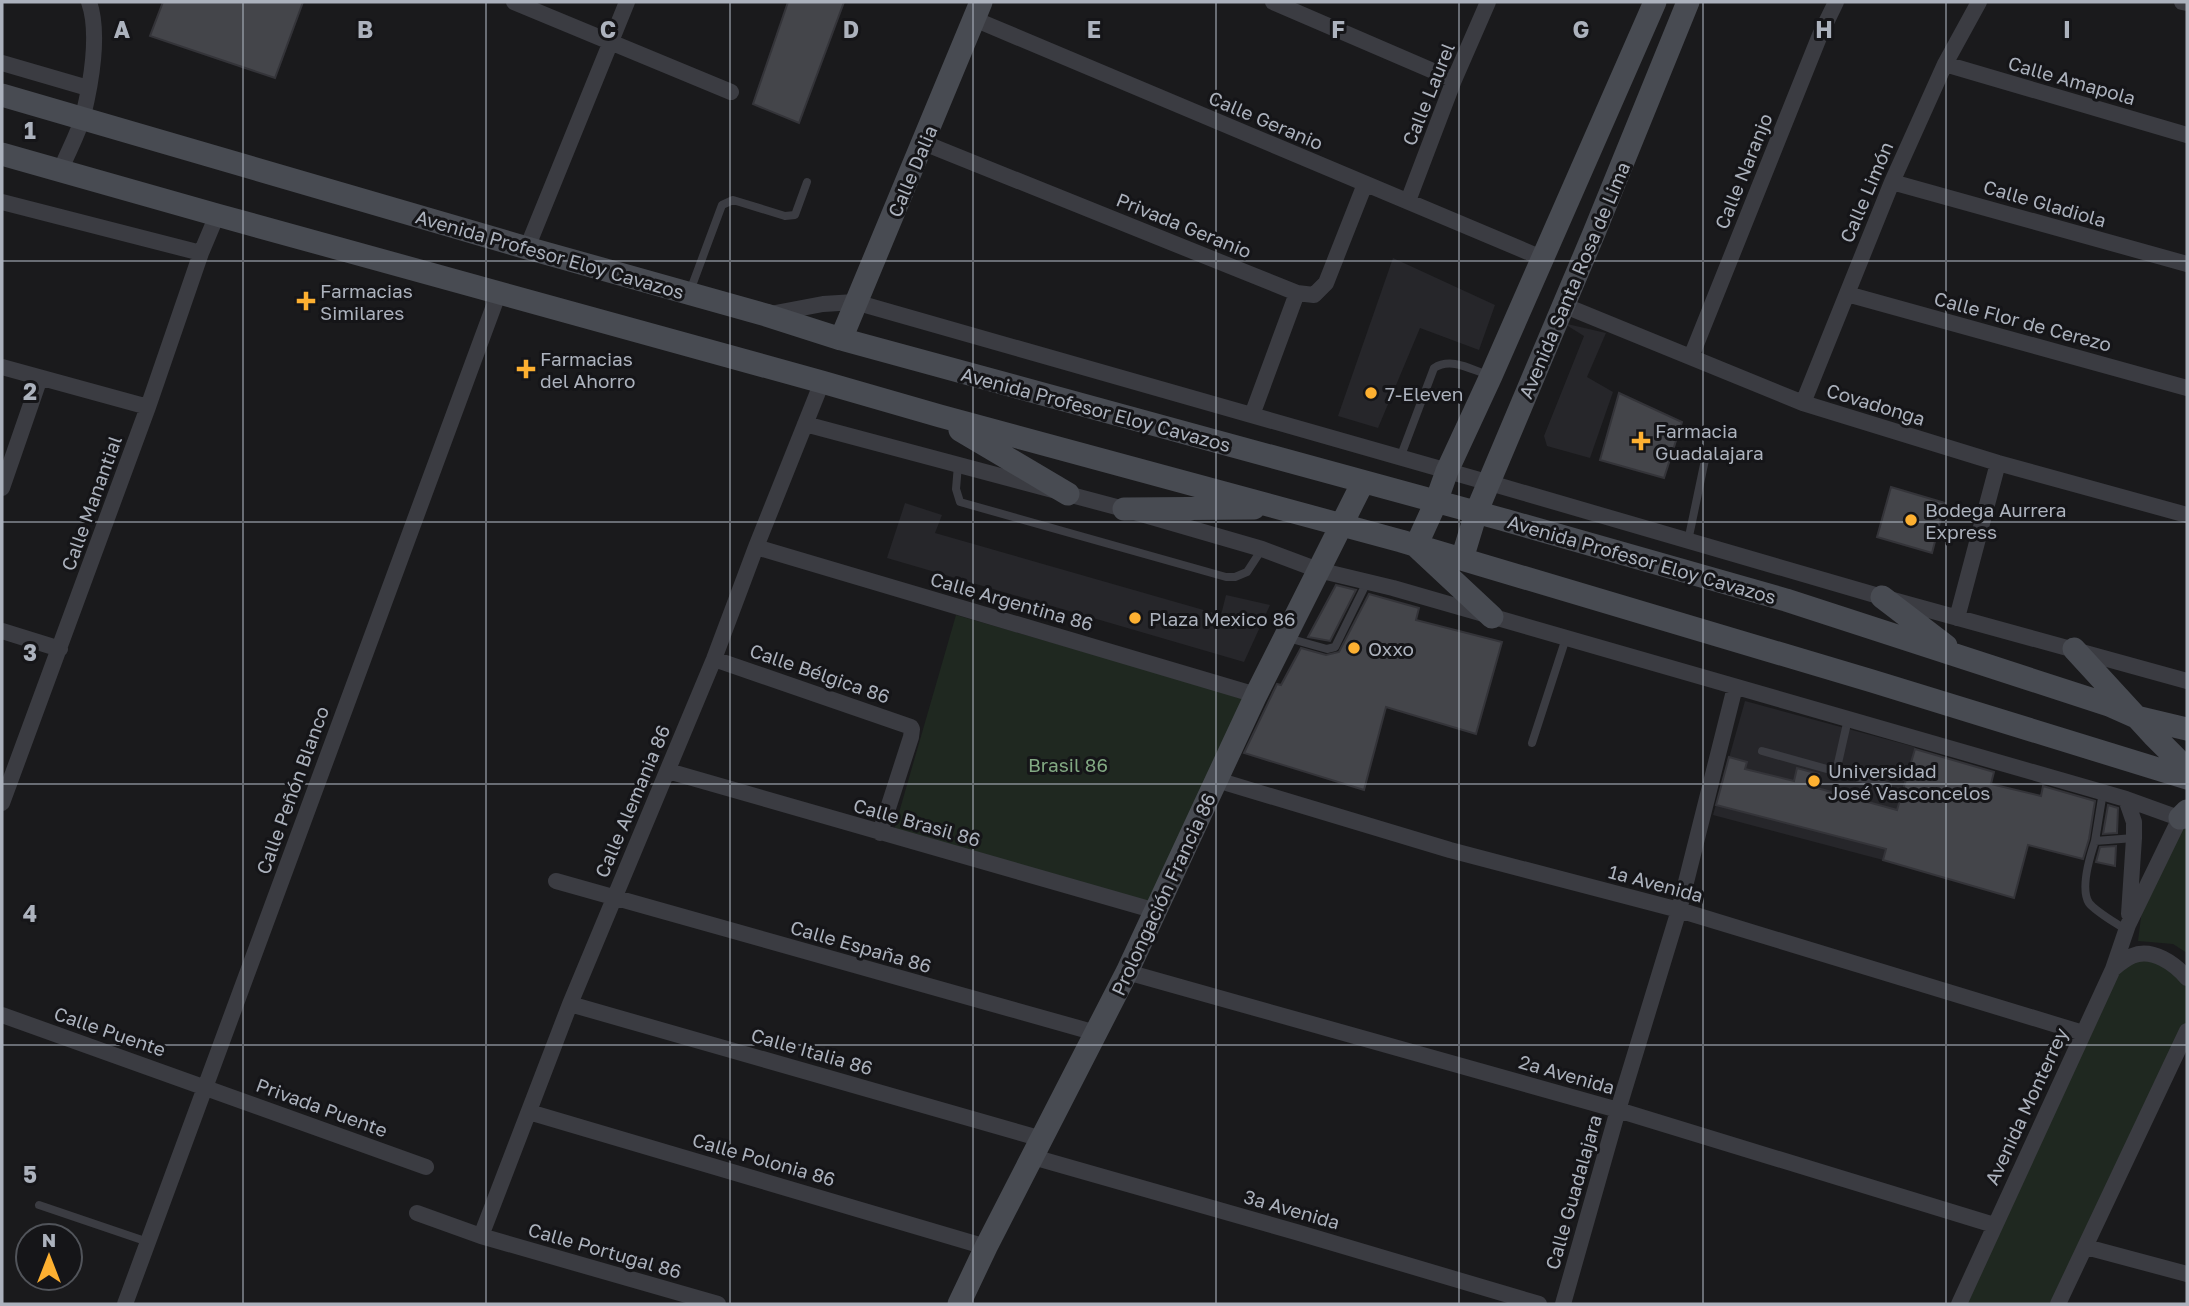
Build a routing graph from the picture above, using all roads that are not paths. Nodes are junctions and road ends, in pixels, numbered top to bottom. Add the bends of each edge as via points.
1 (89, 2) edge
2 (513, 2) edge
3 (626, 2) edge
4 (1273, 2) edge
5 (1488, 2) edge
6 (1655, 2) edge
7 (1688, 2) edge
8 (1836, 2) edge
9 (1979, 2) edge
10 (2182, 2) edge
11 (2187, 3) edge
12 (978, 11) edge
13 (609, 42) junction
14 (2, 63) edge
15 (1945, 64) junction
16 (1454, 80) junction
17 (88, 88) junction
18 (731, 92) dead end
19 (2, 95) edge
20 (82, 118) junction
21 (2187, 135) edge
22 (924, 143) junction
23 (2, 154) edge
24 (60, 172) junction
25 (807, 182) dead end
26 (1892, 182) junction
27 (1365, 184) junction
28 (1408, 201) junction
29 (2, 202) edge
30 (217, 215) junction
31 (527, 248) junction
32 (201, 253) junction
33 (1542, 258) junction
34 (2187, 264) edge
35 (499, 292) junction
36 (689, 293) junction
37 (1297, 293) junction
38 (1847, 294) junction
39 (855, 302) junction
40 (1563, 305) junction
41 (766, 315) junction
42 (841, 339) junction
43 (1692, 357) junction
44 (2, 367) edge
45 (1491, 376) junction
46 (40, 378) junction
47 (822, 382) junction
48 (2187, 388) edge
49 (1803, 403) junction
50 (148, 407) junction
51 (1252, 415) junction
52 (940, 416) junction
53 (805, 424) junction
54 (1706, 455) dead end
55 (1400, 458) junction
56 (958, 463) junction
57 (1998, 463) junction
58 (1447, 471) junction
59 (1363, 482) junction
60 (1490, 483) junction
61 (2, 488) edge
62 (1068, 494) junction
63 (1436, 502) junction
64 (1277, 507) junction
65 (1125, 509) junction
66 (1476, 513) junction
67 (2187, 515) edge
68 (1342, 524) junction
69 (1688, 541) junction
70 (1416, 546) junction
71 (756, 547) junction
72 (1262, 548) junction
73 (1461, 559) junction
74 (1318, 570) junction
75 (1367, 582) junction
76 (1882, 597) junction
77 (1492, 617) junction
78 (1956, 618) junction
79 (2, 631) edge
80 (1285, 637) junction
81 (1566, 638) junction
82 (60, 649) junction
83 (2074, 649) junction
84 (1960, 657) junction
85 (714, 659) junction
86 (2187, 681) edge
87 (1735, 687) junction
88 (1256, 695) junction
89 (2136, 716) junction
90 (1848, 719) junction
91 (2187, 729) edge
92 (1532, 743) dead end
93 (1762, 751) dead end
94 (2187, 769) edge
95 (668, 771) junction
96 (1836, 772) junction
97 (2187, 778) edge
98 (1217, 780) junction
99 (1888, 786) dead end
100 (2103, 792) junction
101 (2126, 799) junction
102 (2, 803) edge
103 (2185, 817) edge
104 (880, 833) junction
105 (2134, 838) junction
106 (2095, 841) junction
107 (556, 881) dead end
108 (615, 898) junction
109 (1679, 910) junction
110 (1156, 911) junction
111 (2127, 927) junction
112 (2113, 969) junction
113 (1127, 972) junction
114 (2187, 978) edge
115 (570, 1004) junction
116 (2, 1015) edge
117 (2187, 1031) edge
118 (1096, 1033) junction
119 (2083, 1033) junction
120 (2182, 1055) edge
121 (205, 1087) junction
122 (1618, 1110) junction
123 (529, 1112) junction
124 (1038, 1148) junction
125 (426, 1167) dead end
126 (38, 1205) dead end
127 (417, 1213) dead end
128 (1994, 1225) junction
129 (481, 1236) junction
130 (148, 1242) junction
131 (986, 1247) junction
132 (2085, 1247) junction
133 (2187, 1274) edge
134 (125, 1304) edge
135 (718, 1304) edge
136 (959, 1304) edge
137 (1539, 1304) edge
138 (1563, 1304) edge
139 (1958, 1304) edge
140 (2058, 1304) edge

1 - 17 street via 95,36
2 - 13 street
3 - 13 street
4 - 16 street
5 - 16 street, Calle Laurel
6 - 33 main road, Avenida Santa Rosa de Lima
7 - 40 main road, Avenida Santa Rosa de Lima
8 - 43 street, Calle Naranjo
9 - 15 street, Calle Limón
10 - 11 street
12 - 22 main road, Calle Dalia
12 - 27 street, Calle Geranio
13 - 18 street
13 - 31 street
14 - 17 street
15 - 21 street, Calle Amapola
15 - 26 street, Calle Limón
16 - 28 street, Calle Laurel
17 - 20 street
19 - 20 main road, Avenida Profesor Eloy Cavazos
20 - 24 street
20 - 31 main road, Avenida Profesor Eloy Cavazos
22 - 37 street, Privada Geranio
22 - 39 main road, Calle Dalia
23 - 24 main road
24 - 30 main road
25 - 36 lane via 795,215 733,201 722,205
26 - 34 street, Calle Gladiola
26 - 38 street, Calle Limón
27 - 28 street, Calle Geranio
27 - 37 street via 1326,283 1314,295
28 - 33 street, Calle Geranio
29 - 32 street
30 - 32 street, Calle Manantial
30 - 35 main road
31 - 36 main road, Avenida Profesor Eloy Cavazos
32 - 50 street, Calle Manantial
33 - 45 main road, Avenida Santa Rosa de Lima
35 - 47 main road
35 - 121 street, Calle Peñón Blanco
36 - 41 main road, Avenida Profesor Eloy Cavazos
37 - 51 street
38 - 48 street, Calle Flor de Cerezo
38 - 49 street, Calle Limón
39 - 41 street
39 - 42 main road, Calle Dalia
39 - 51 street
40 - 43 street, Covadonga
40 - 60 main road, Avenida Santa Rosa de Lima
41 - 42 main road, Avenida Profesor Eloy Cavazos
42 - 59 main road, Avenida Profesor Eloy Cavazos
43 - 49 street, Covadonga
44 - 46 street
45 - 55 lane via 1449,362 1434,368
45 - 58 main road, Avenida Santa Rosa de Lima
46 - 50 street
46 - 61 street
47 - 52 main road
47 - 53 street, Calle Alemania 86
49 - 57 street, Covadonga
50 - 82 street, Calle Manantial
51 - 55 street
52 - 62 main road
52 - 64 main road
53 - 56 street
53 - 71 street, Calle Alemania 86
54 - 69 lane
55 - 58 street
56 - 62 street
56 - 72 lane via 960,502 1175,564 1235,577 1247,572
57 - 67 street, Covadonga
57 - 78 street
58 - 60 street
58 - 63 main road, Avenida Santa Rosa de Lima
59 - 63 main road, Avenida Profesor Eloy Cavazos
59 - 68 main road, Prolongación Francia 86
60 - 66 main road, Avenida Santa Rosa de Lima
60 - 69 street
62 - 65 street
63 - 66 main road, Avenida Profesor Eloy Cavazos
63 - 70 main road, Avenida Santa Rosa de Lima
64 - 65 main road
64 - 68 main road
65 - 72 street
66 - 73 main road, Avenida Santa Rosa de Lima
66 - 84 main road, Avenida Profesor Eloy Cavazos via 1786,600
68 - 70 main road
68 - 74 main road, Prolongación Francia 86
69 - 76 street
70 - 73 main road
70 - 77 main road
71 - 85 street, Calle Alemania 86
71 - 88 street, Calle Argentina 86
72 - 74 street
73 - 97 main road
74 - 75 street
74 - 80 main road, Prolongación Francia 86
75 - 77 street
75 - 80 lane via 1335,647 1327,649
76 - 78 street
76 - 84 main road
77 - 81 street
78 - 83 street
79 - 82 street
80 - 88 main road, Prolongación Francia 86
81 - 87 street
81 - 92 lane
82 - 102 street, Calle Manantial
83 - 86 street
83 - 89 main road
84 - 89 main road, Avenida Profesor Eloy Cavazos
85 - 95 street, Calle Alemania 86
85 - 104 street, Calle Bélgica 86 via 912,729
87 - 90 street
87 - 109 street, Calle Guadalajara
88 - 98 main road, Prolongación Francia 86
89 - 91 main road, Avenida Profesor Eloy Cavazos
89 - 94 main road
90 - 96 lane
90 - 100 street
93 - 96 lane
95 - 104 street, Calle Brasil 86
95 - 108 street, Calle Alemania 86
96 - 99 lane
98 - 109 street, 1a Avenida via 1450,850
98 - 110 main road, Prolongación Francia 86
100 - 101 street
100 - 106 lane
101 - 103 street
101 - 105 street, Avenida Monterrey
103 - 111 street, Avenida Monterrey
104 - 110 street, Calle Brasil 86
105 - 106 lane
105 - 111 street, Avenida Monterrey
106 - 111 lane via 2085,892 2090,903
107 - 108 street, Calle España 86
108 - 115 street, Calle Alemania 86
108 - 118 street, Calle España 86
109 - 119 street, 1a Avenida
109 - 122 street, Calle Guadalajara
110 - 113 main road, Prolongación Francia 86
111 - 112 street, Avenida Monterrey
112 - 114 street via 2131,956 2148,954 2166,960
112 - 119 street, Avenida Monterrey
113 - 118 main road, Prolongación Francia 86
113 - 122 street, 2a Avenida
115 - 123 street, Calle Alemania 86
115 - 124 street, Calle Italia 86
116 - 121 street, Calle Puente
117 - 120 street
118 - 124 main road, Prolongación Francia 86
119 - 128 street, Avenida Monterrey
120 - 132 street
121 - 125 street, Privada Puente
121 - 130 street, Calle Peñón Blanco
122 - 128 street, 2a Avenida
122 - 138 street, Calle Guadalajara
123 - 129 street, Calle Alemania 86
123 - 131 street, Calle Polonia 86
124 - 131 main road, Prolongación Francia 86
124 - 137 street, 3a Avenida
126 - 130 lane
127 - 129 street, Calle Portugal 86
128 - 139 street, Avenida Monterrey
129 - 135 street, Calle Portugal 86
130 - 134 street, Calle Peñón Blanco
131 - 136 main road, Prolongación Francia 86
132 - 133 street
132 - 140 street

